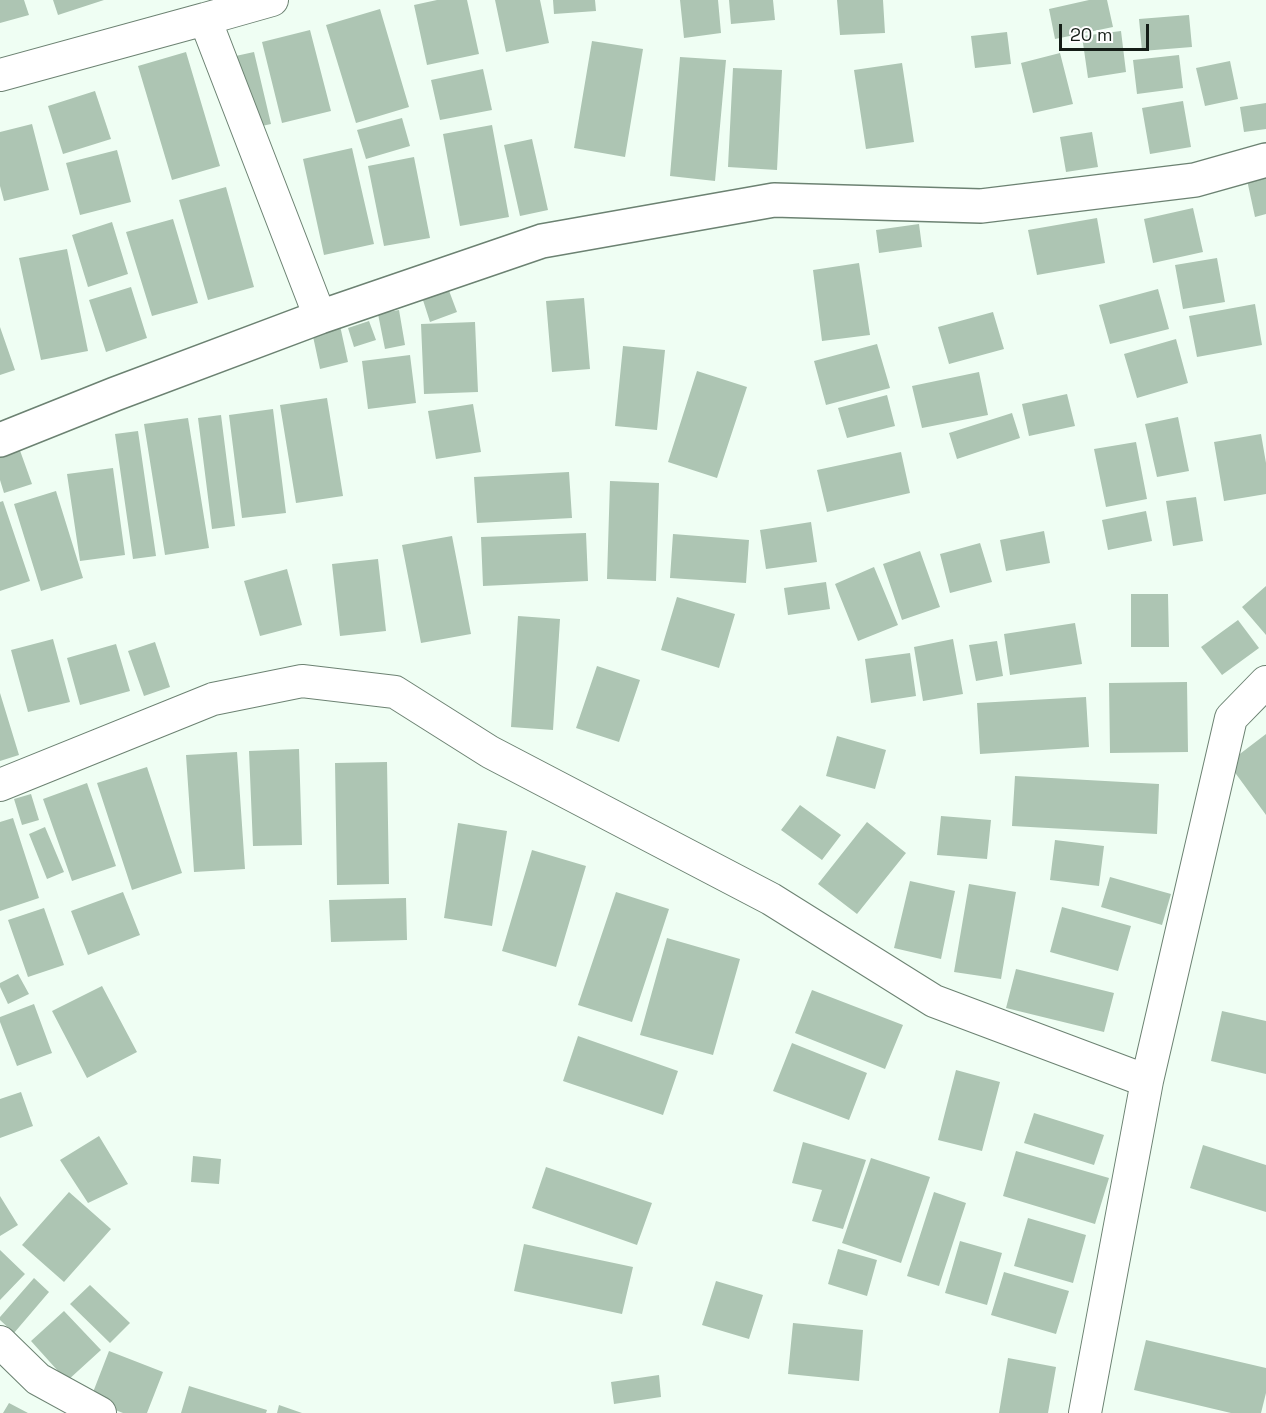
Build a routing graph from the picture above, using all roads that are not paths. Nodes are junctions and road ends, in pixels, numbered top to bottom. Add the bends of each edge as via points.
1 (272, 0) edge
2 (205, 20) junction
3 (0, 75) edge
4 (1266, 160) edge
5 (320, 317) junction
6 (0, 440) edge
7 (1266, 682) edge
8 (0, 785) edge
9 (1147, 1081) junction
10 (0, 1342) edge
11 (100, 1413) edge
12 (1085, 1413) edge

1 - 2 street
2 - 3 street
2 - 5 street
4 - 5 street via 1195,180 981,206 774,200 542,241
5 - 6 street
7 - 9 street via 1231,718
8 - 9 street via 213,699 302,681 395,692 490,752 771,898 934,1001
9 - 12 street
10 - 11 street via 38,1379

